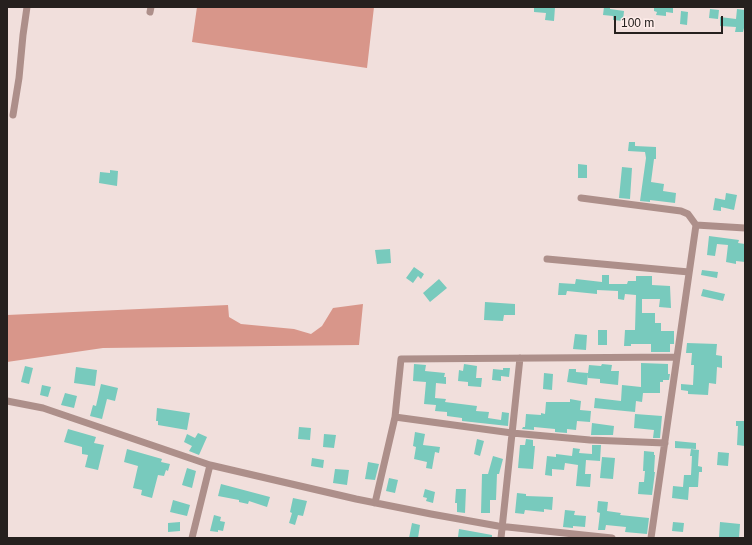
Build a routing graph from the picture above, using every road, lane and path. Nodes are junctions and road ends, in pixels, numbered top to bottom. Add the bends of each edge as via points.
1 (27, 7) edge
2 (13, 114) dead end
3 (581, 198) dead end
4 (696, 225) junction
5 (745, 228) edge
6 (548, 259) dead end
7 (690, 272) junction
8 (677, 357) junction
9 (520, 358) junction
10 (7, 401) edge
11 (396, 417) junction
12 (512, 433) junction
13 (665, 443) junction
14 (210, 465) junction
15 (376, 503) junction
16 (502, 526) junction
17 (192, 538) edge
18 (501, 538) edge
19 (612, 538) edge
20 (651, 538) edge

1 - 2 street
3 - 4 street via 681,211 688,214
4 - 5 street
4 - 7 street
6 - 7 street
7 - 8 street
8 - 9 street
8 - 13 street
9 - 11 street via 401,358
9 - 12 street
10 - 14 street via 43,408
11 - 12 street
11 - 15 street
12 - 13 street
12 - 16 street
13 - 20 street
14 - 15 street
14 - 17 street
15 - 16 street
16 - 18 street
16 - 19 street

